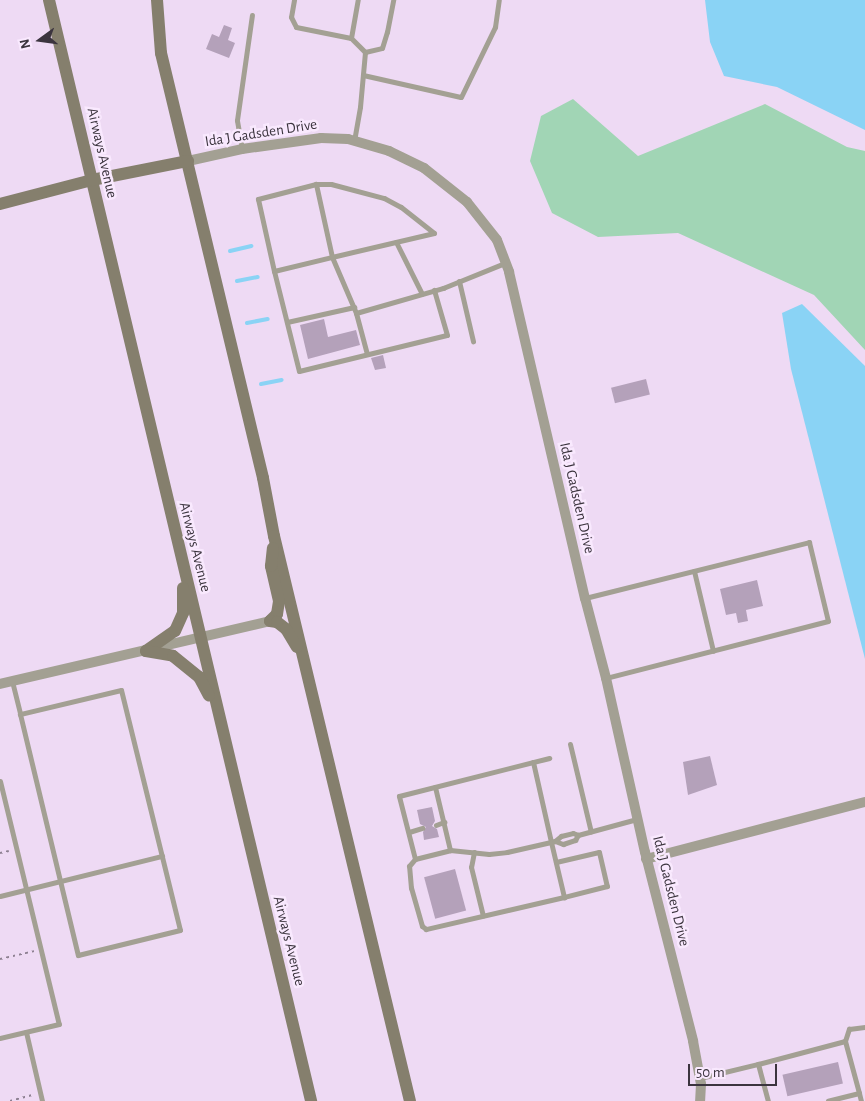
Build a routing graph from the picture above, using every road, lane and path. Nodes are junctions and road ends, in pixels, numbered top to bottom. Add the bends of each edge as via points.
1 (49, 0) edge
2 (157, 0) edge
3 (294, 0) edge
4 (358, 0) edge
5 (393, 0) edge
6 (498, 0) edge
7 (252, 15) dead end
8 (351, 38) junction
9 (365, 52) junction
10 (363, 75) junction
11 (354, 141) junction
12 (242, 149) junction
13 (188, 161) junction
14 (92, 180) junction
15 (316, 184) junction
16 (0, 204) edge
17 (396, 242) junction
18 (332, 257) junction
19 (506, 263) junction
20 (274, 271) junction
21 (459, 281) junction
22 (434, 290) junction
23 (422, 294) junction
24 (355, 310) junction
25 (287, 322) junction
26 (473, 341) dead end
27 (367, 354) junction
28 (274, 536) junction
29 (182, 568) junction
30 (694, 571) junction
31 (585, 598) junction
32 (270, 621) junction
33 (201, 637) junction
34 (146, 651) junction
35 (714, 651) junction
36 (303, 656) junction
37 (606, 678) junction
38 (12, 681) junction
39 (0, 684) edge
40 (215, 706) junction
41 (20, 714) junction
42 (570, 744) dead end
43 (549, 758) dead end
44 (532, 762) junction
45 (0, 781) edge
46 (435, 787) junction
47 (865, 802) edge
48 (637, 818) junction
49 (444, 822) junction
50 (436, 825) dead end
51 (422, 828) dead end
52 (408, 832) junction
53 (592, 832) junction
54 (553, 841) junction
55 (450, 850) junction
56 (474, 852) junction
57 (162, 856) junction
58 (415, 859) junction
59 (646, 859) junction
60 (556, 862) junction
61 (60, 881) junction
62 (26, 889) junction
63 (0, 896) edge
64 (564, 897) junction
65 (483, 916) junction
66 (41, 949) junction
67 (0, 959) edge
68 (865, 1027) edge
69 (26, 1032) junction
70 (0, 1038) edge
71 (845, 1041) junction
72 (758, 1064) junction
73 (700, 1078) junction
74 (40, 1093) junction
75 (858, 1093) junction
76 (10, 1101) edge
77 (42, 1101) edge
78 (311, 1101) edge
79 (410, 1101) edge
80 (700, 1101) edge
81 (768, 1101) edge
82 (828, 1101) edge
83 (861, 1101) edge

1 - 14 main road, Airways Avenue
2 - 13 main road via 161,53
3 - 8 lane via 291,16 296,27
4 - 8 lane
5 - 9 lane via 382,48
6 - 10 lane via 495,27 461,96
7 - 12 lane via 237,120
8 - 9 lane
9 - 10 lane
10 - 11 lane
11 - 12 street, Ida J Gadsden Drive via 321,138
11 - 19 street, Ida J Gadsden Drive via 389,150 424,168 468,202 497,240
12 - 13 street, Ida J Gadsden Drive
13 - 14 main road
13 - 28 main road
14 - 16 main road
14 - 29 main road, Airways Avenue
15 - 17 lane via 331,184 384,198 434,233
15 - 18 lane
15 - 20 lane via 258,199
17 - 18 lane
17 - 23 lane
18 - 20 lane
18 - 24 lane
19 - 21 lane
19 - 31 street, Ida J Gadsden Drive
20 - 25 lane
21 - 22 lane
21 - 26 lane
22 - 23 lane
22 - 27 lane via 447,335
23 - 24 lane
24 - 25 lane
24 - 27 lane
25 - 27 lane via 299,371
28 - 32 main road via 271,566 279,601 277,614
28 - 36 main road
29 - 33 main road, Airways Avenue
29 - 34 main road via 184,613 174,631
30 - 31 lane
30 - 35 lane
30 - 35 lane via 809,542 828,621
31 - 37 street, Ida J Gadsden Drive
32 - 33 street
32 - 36 main road via 286,629
33 - 34 street
33 - 40 main road, Airways Avenue
34 - 38 street
34 - 40 main road via 174,656 199,677
35 - 37 lane
36 - 79 main road
37 - 48 street, Ida J Gadsden Drive
38 - 39 street
38 - 41 lane
40 - 78 main road, Airways Avenue
41 - 57 lane via 122,690
41 - 61 lane
42 - 53 lane
43 - 44 lane
44 - 46 lane
44 - 54 lane
45 - 62 lane
46 - 49 lane
46 - 52 lane via 399,796
47 - 59 street
48 - 53 lane
48 - 59 street, Ida J Gadsden Drive
49 - 50 lane
49 - 55 lane
51 - 52 lane
52 - 58 lane
53 - 54 lane via 578,835 575,840 563,844
54 - 56 lane via 507,852
54 - 60 lane
55 - 56 lane
55 - 58 lane
56 - 65 lane via 471,868
57 - 61 lane
57 - 61 lane via 180,930 78,955
58 - 65 lane via 409,866 411,888 422,926 426,929
59 - 73 street, Ida J Gadsden Drive
60 - 64 lane
60 - 64 lane via 599,852 607,886
61 - 62 lane
62 - 63 lane
62 - 66 lane
64 - 65 lane
66 - 67 path
66 - 69 lane via 59,1024
68 - 71 lane via 850,1029
69 - 70 lane
69 - 74 lane
71 - 72 lane
71 - 75 lane
72 - 73 lane
72 - 81 lane
73 - 80 street, Ida J Gadsden Drive
74 - 76 path
74 - 77 lane
75 - 82 lane
75 - 83 lane

